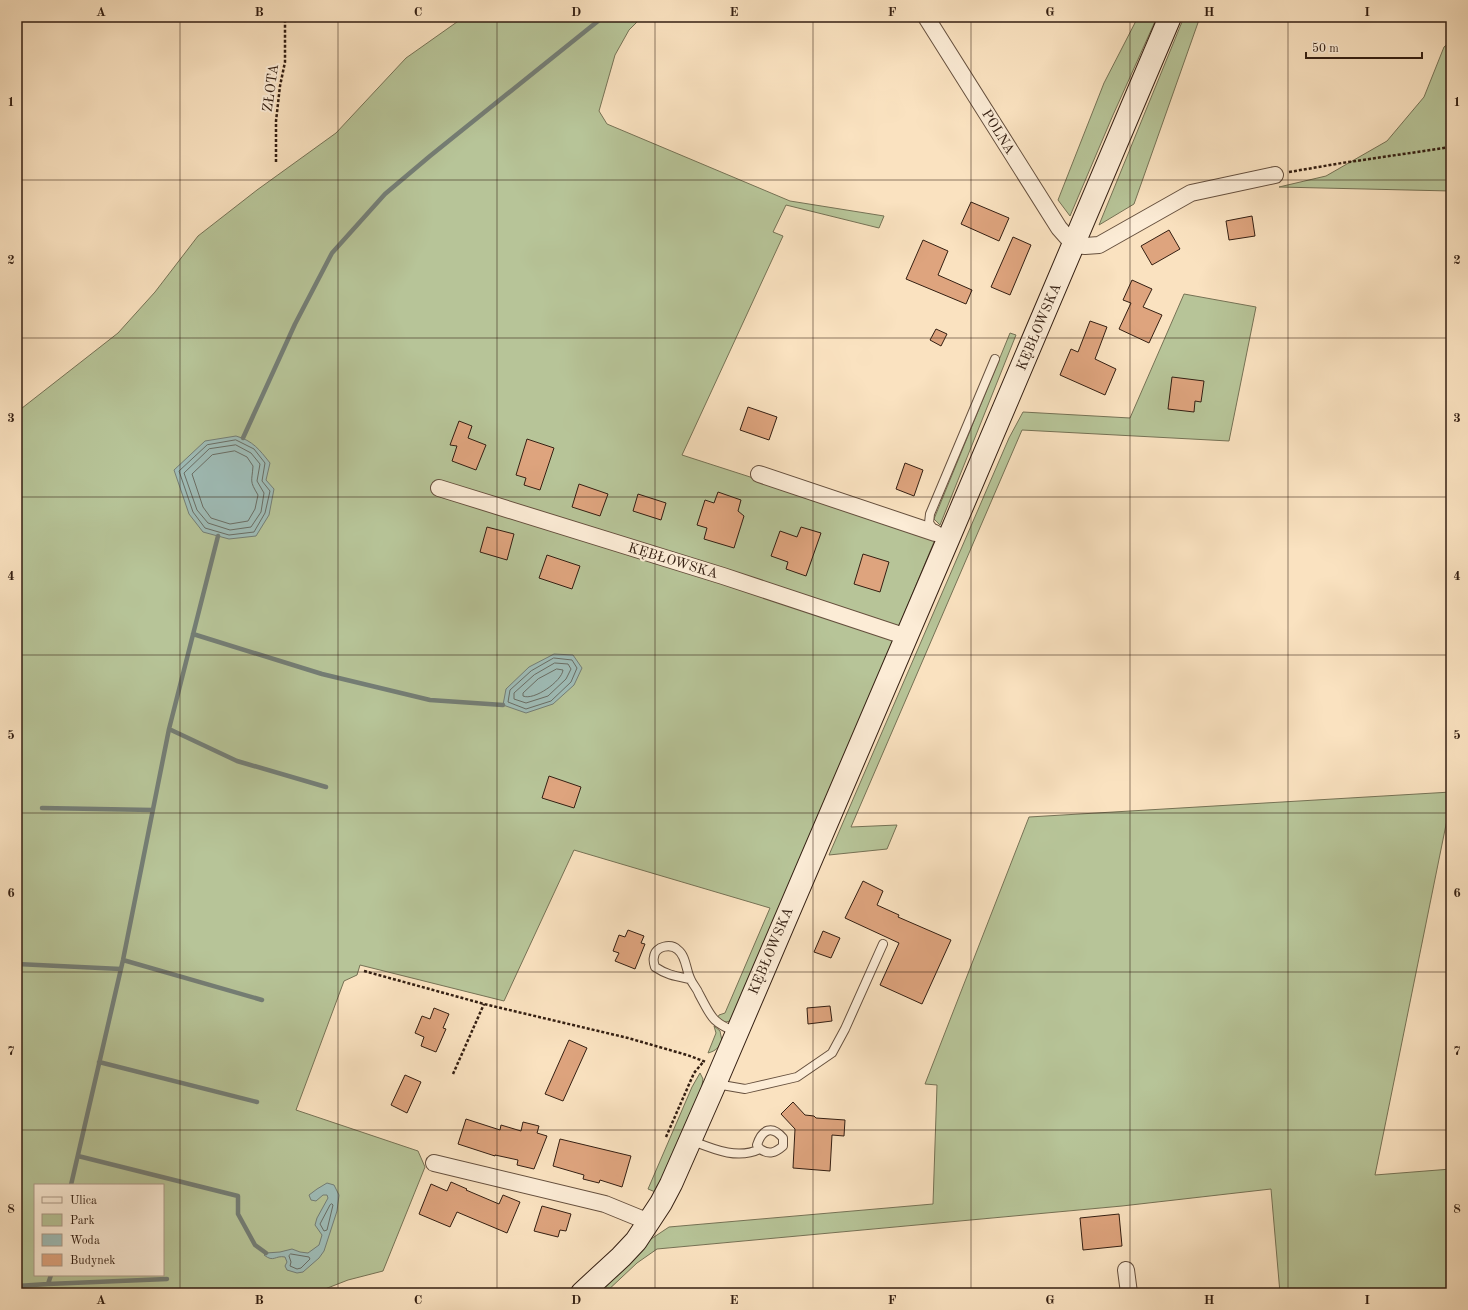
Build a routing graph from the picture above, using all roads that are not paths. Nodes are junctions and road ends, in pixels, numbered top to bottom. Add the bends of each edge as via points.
1 (926, 17) edge
2 (1170, 17) edge
3 (1275, 175) road end
4 (1074, 245) junction
5 (995, 359) dead end
6 (759, 474) dead end
7 (439, 488) dead end
8 (941, 537) junction
9 (907, 637) junction
10 (883, 944) dead end
11 (690, 979) junction
12 (737, 1032) junction
13 (713, 1071) junction
14 (690, 1140) junction
15 (760, 1149) dead end
16 (434, 1162) dead end
17 (649, 1222) junction
18 (1126, 1270) dead end
19 (582, 1293) edge
20 (1129, 1293) edge

1 - 4 street, POLNA via 1059,228
2 - 4 street, KĘBŁOWSKA
3 - 4 street via 1191,193 1100,245
4 - 8 street, KĘBŁOWSKA
5 - 8 lane via 930,514 929,524
6 - 8 street
7 - 9 street, KĘBŁOWSKA via 723,576
8 - 9 street, KĘBŁOWSKA
9 - 12 street, KĘBŁOWSKA
10 - 13 lane via 832,1053 797,1077 745,1089
11 - 11 lane via 678,950 669,946 656,952 655,967 663,973
11 - 12 lane via 707,1011 723,1027
12 - 13 street, KĘBŁOWSKA
13 - 14 street, KĘBŁOWSKA
14 - 15 lane via 735,1155 752,1153
14 - 17 street, KĘBŁOWSKA via 661,1203
16 - 17 street via 605,1204
17 - 19 street, KĘBŁOWSKA via 621,1257
18 - 20 street

